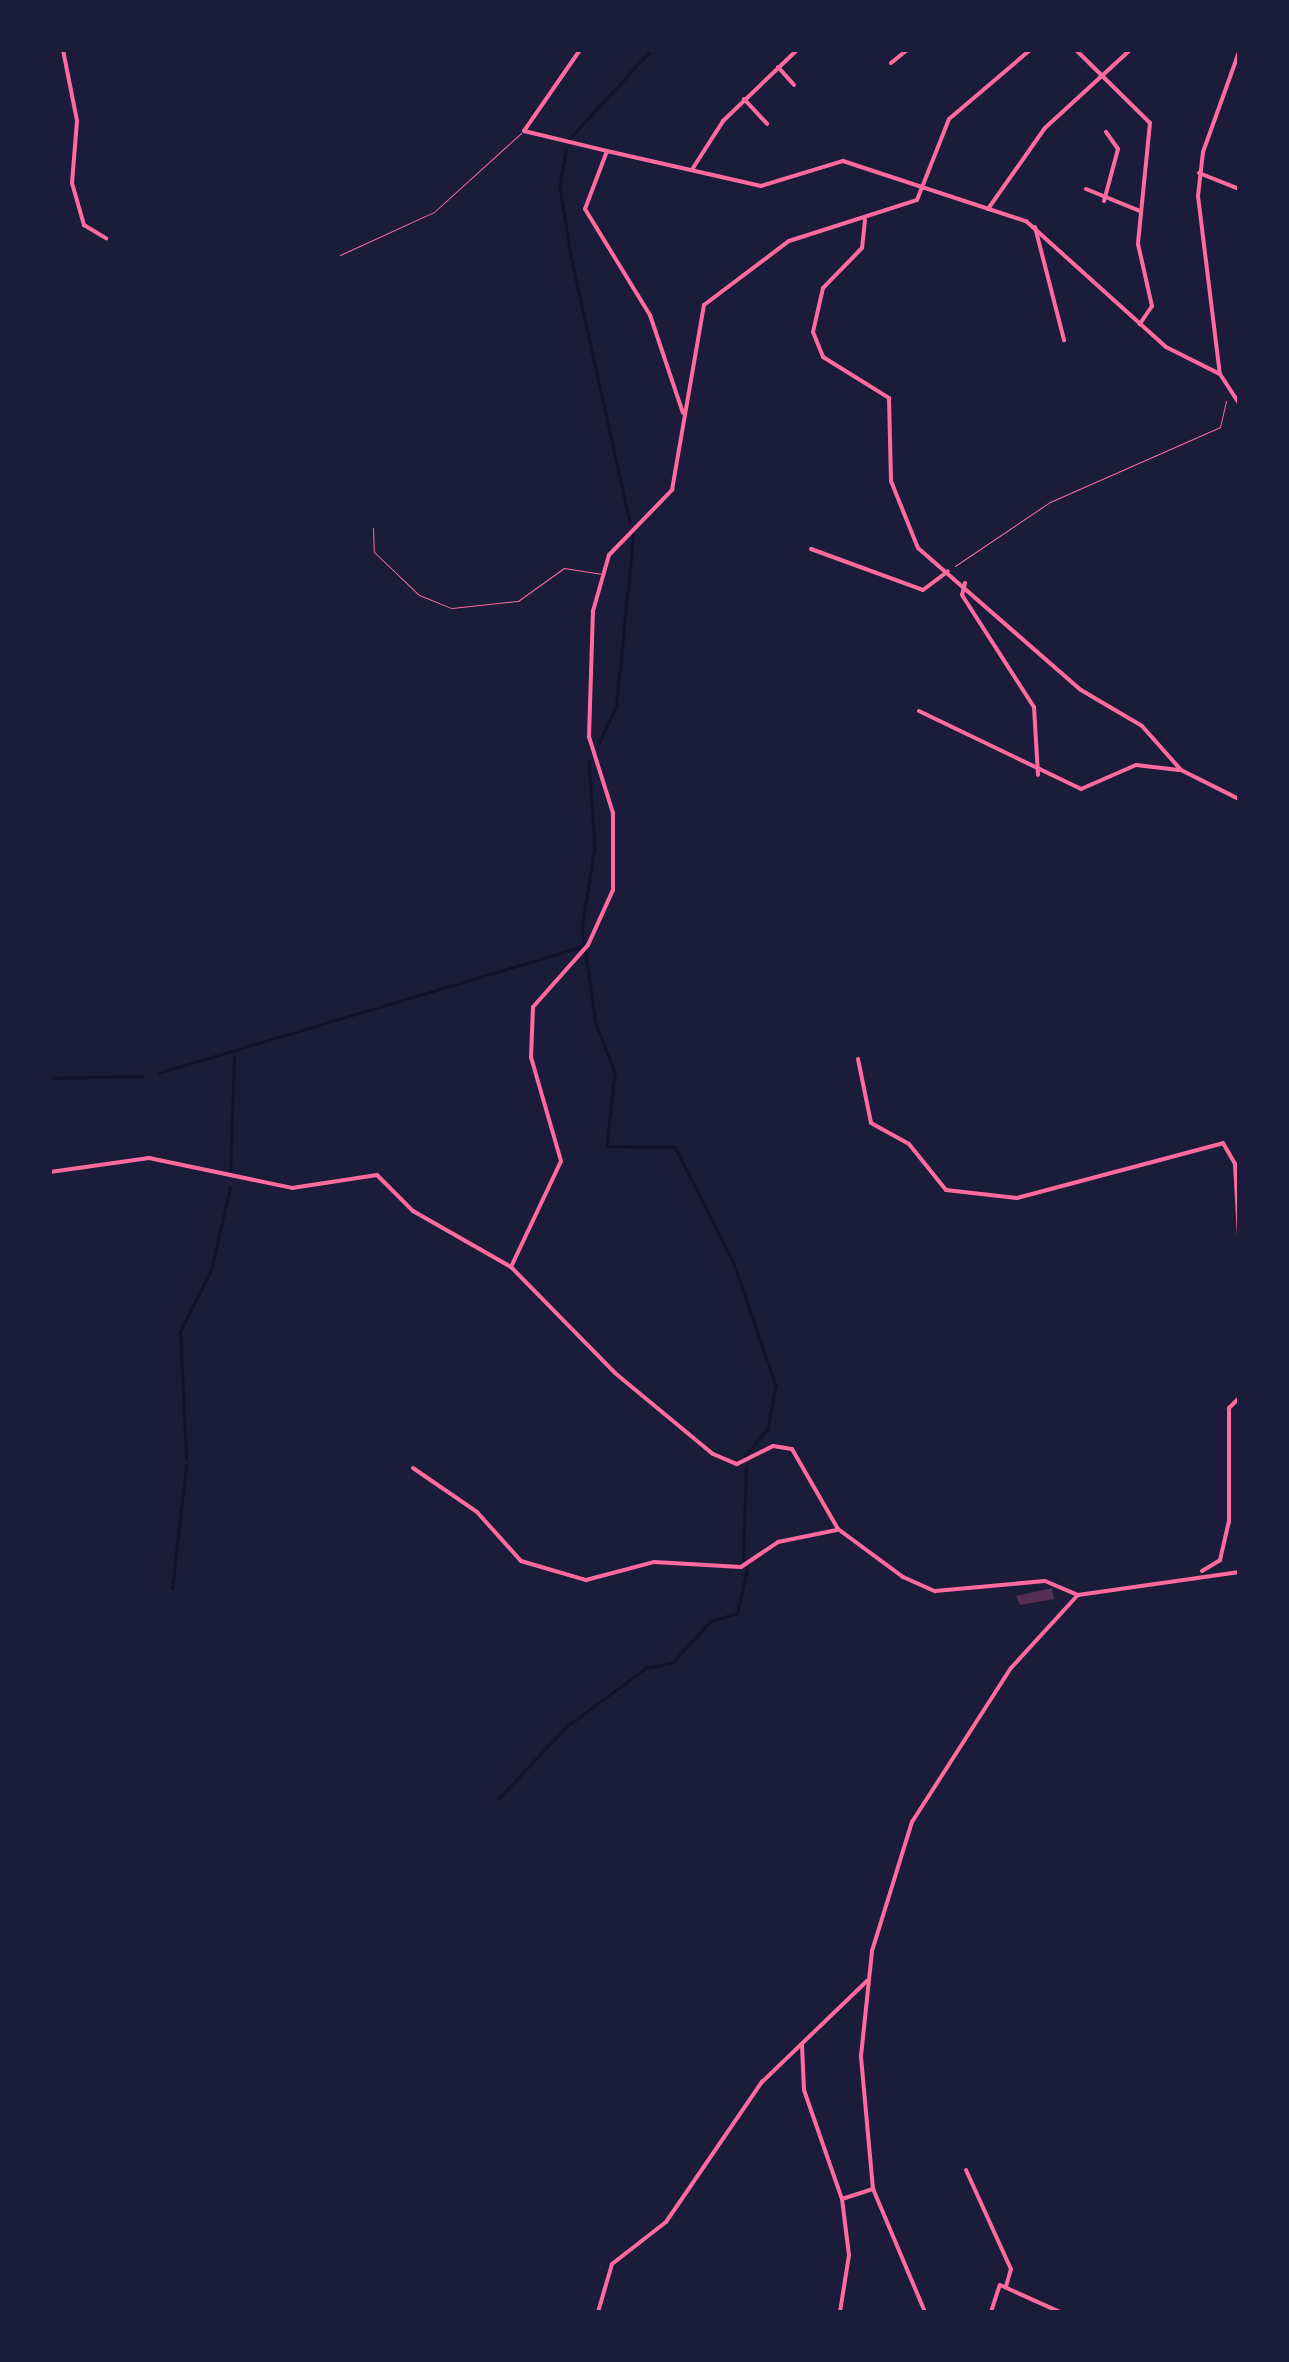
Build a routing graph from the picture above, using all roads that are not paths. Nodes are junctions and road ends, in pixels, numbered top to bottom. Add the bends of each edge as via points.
1 (63, 50) edge
2 (580, 50) edge
3 (797, 50) edge
4 (907, 50) edge
5 (1030, 50) edge
6 (1076, 50) edge
7 (1130, 50) edge
8 (1239, 52) edge
9 (891, 63) dead end
10 (778, 67) junction
11 (1100, 74) junction
12 (794, 85) dead end
13 (1239, 95) edge
14 (1227, 97) junction
15 (744, 100) junction
16 (767, 124) dead end
17 (524, 130) junction
18 (1106, 132) dead end
19 (607, 151) junction
20 (693, 168) junction
21 (1199, 173) junction
22 (1239, 189) edge
23 (1086, 190) dead end
24 (921, 192) junction
25 (1104, 200) junction
26 (988, 208) junction
27 (1140, 211) junction
28 (865, 219) junction
29 (1035, 226) junction
30 (106, 238) dead end
31 (340, 255) dead end
32 (1140, 324) junction
33 (1064, 340) dead end
34 (1220, 374) junction
35 (1239, 403) edge
36 (685, 418) junction
37 (373, 528) dead end
38 (811, 548) dead end
39 (948, 571) junction
40 (601, 574) junction
41 (965, 583) junction
42 (920, 711) dead end
43 (1182, 770) junction
44 (1038, 775) junction
45 (1239, 799) edge
46 (858, 1059) dead end
47 (50, 1172) edge
48 (1239, 1235) edge
49 (512, 1267) junction
50 (1239, 1398) edge
51 (413, 1468) dead end
52 (838, 1530) junction
53 (1220, 1560) junction
54 (1230, 1572) junction
55 (1239, 1572) edge
56 (1200, 1573) junction
57 (1078, 1595) junction
58 (867, 1981) junction
59 (802, 2042) junction
60 (966, 2170) dead end
61 (874, 2189) junction
62 (842, 2200) junction
63 (1006, 2286) junction
64 (598, 2312) edge
65 (840, 2312) edge
66 (925, 2312) edge
67 (992, 2312) edge
68 (1060, 2312) edge

1 - 30 street via 81,220
2 - 17 street
3 - 10 street
4 - 9 street
5 - 24 street via 950,118
6 - 11 street
7 - 11 street
8 - 14 street
10 - 12 street
10 - 15 street
11 - 26 street via 1009,168
11 - 27 street via 1150,123 1152,168
13 - 14 street
14 - 21 street
15 - 16 street
15 - 20 street
17 - 19 street
17 - 31 lane via 434,212
18 - 25 street via 1118,149
19 - 20 street
19 - 36 street via 584,209 650,315
20 - 24 street via 778,185 844,161
21 - 22 street
21 - 34 street
23 - 25 street
24 - 26 street
24 - 28 street
25 - 27 street
26 - 29 street
27 - 32 street via 1152,306
28 - 36 street via 789,240 712,294 696,325
28 - 39 street via 862,248 823,288 813,332 822,357 889,398 887,448 902,518 918,548
29 - 32 street
29 - 33 street
32 - 34 street
34 - 35 street
36 - 40 street via 672,490 620,541
37 - 40 lane via 374,552 419,595 452,608 518,601 564,568
38 - 39 street via 923,590
39 - 41 street
40 - 49 street via 589,737 613,814 609,905 586,948 544,990 530,1019 531,1057 561,1162
41 - 43 street via 1081,690 1142,726
41 - 44 street via 962,596 1034,707
42 - 44 street
43 - 44 street via 1136,765 1081,789
43 - 45 street
46 - 48 street via 872,1122 909,1144 946,1190 1017,1198 1224,1143 1236,1164
47 - 49 street via 149,1158 292,1188 376,1175 413,1212
49 - 52 street via 615,1374 713,1454 738,1464 774,1446 792,1450
50 - 53 street via 1229,1408 1232,1493
51 - 52 street via 477,1512 520,1561 586,1580 654,1562 741,1567 778,1542
52 - 57 street via 935,1592 1045,1581
53 - 54 street
53 - 56 street
54 - 55 street
54 - 56 street
56 - 57 street
57 - 58 street via 1011,1668 918,1808
58 - 59 street
58 - 61 street via 864,2108
59 - 62 street via 804,2090
59 - 64 street via 753,2093 681,2204 612,2264
60 - 63 street via 1010,2269
61 - 62 street
61 - 66 street
62 - 65 street via 849,2255
63 - 67 street via 994,2288
63 - 68 street

